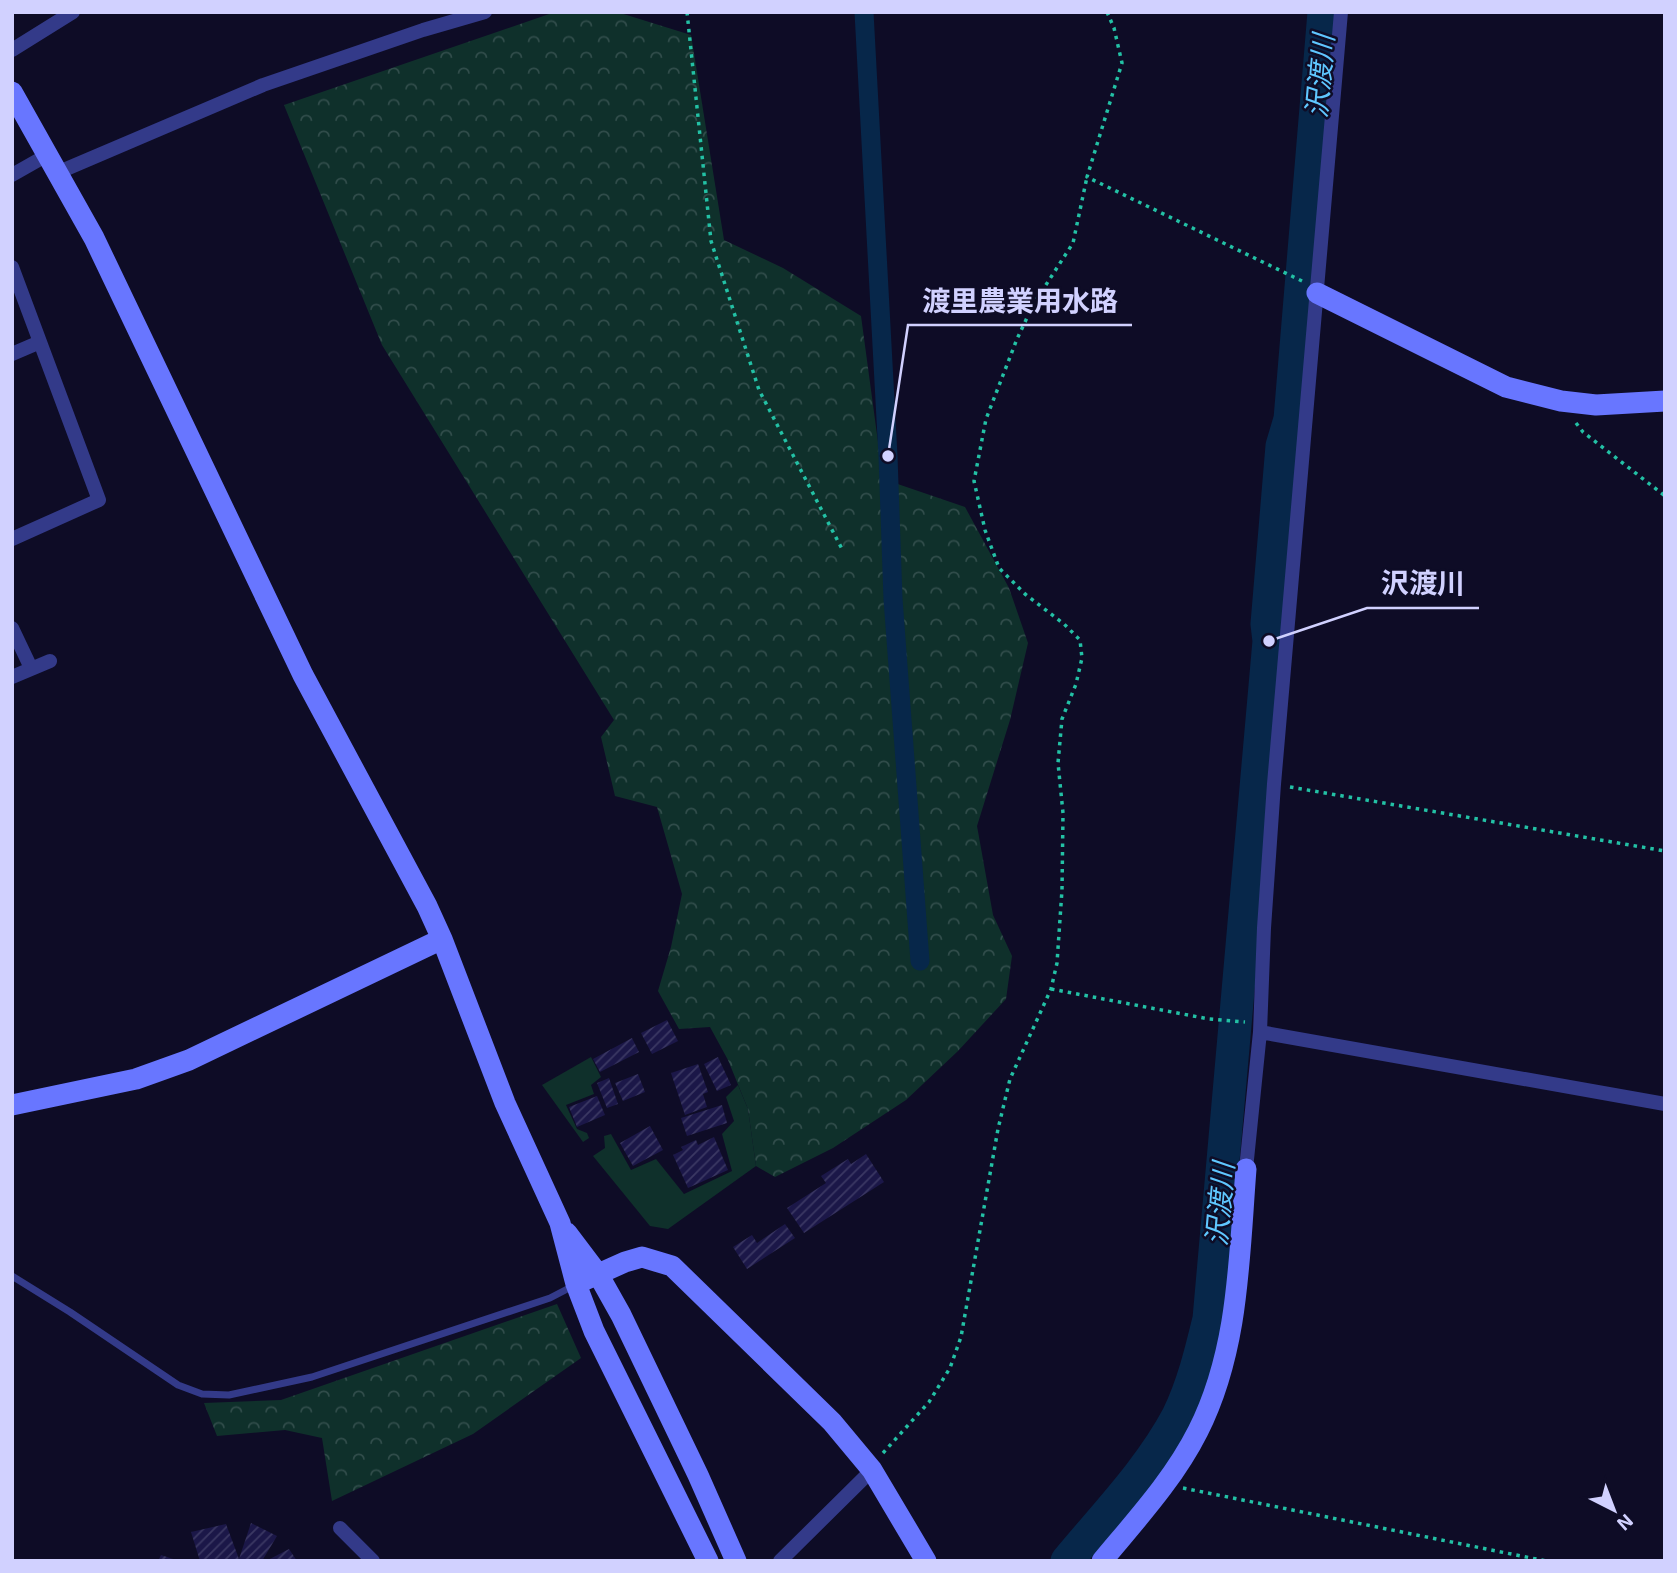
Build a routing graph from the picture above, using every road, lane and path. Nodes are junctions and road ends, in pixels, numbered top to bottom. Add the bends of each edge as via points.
1 (73, 12) edge
2 (485, 12) edge
3 (687, 12) edge
4 (1107, 12) edge
5 (1341, 12) edge
6 (12, 50) edge
7 (12, 92) edge
8 (54, 163) junction
9 (12, 175) edge
10 (1087, 177) junction
11 (12, 267) edge
12 (1295, 278) dead end
13 (1317, 293) junction
14 (40, 342) junction
15 (12, 354) edge
16 (1560, 401) junction
17 (1665, 401) edge
18 (1665, 496) edge
19 (12, 539) edge
20 (842, 549) dead end
21 (12, 628) edge
22 (50, 661) dead end
23 (31, 668) junction
24 (12, 677) edge
25 (1274, 784) junction
26 (1665, 851) edge
27 (442, 939) junction
28 (1051, 989) junction
29 (1241, 1022) dead end
30 (1260, 1032) junction
31 (1665, 1104) edge
32 (12, 1105) edge
33 (1246, 1169) joint
34 (560, 1223) junction
35 (598, 1274) junction
36 (12, 1276) edge
37 (576, 1284) junction
38 (871, 1468) junction
39 (1164, 1484) junction
40 (340, 1528) dead end
41 (373, 1561) edge
42 (708, 1561) edge
43 (736, 1561) edge
44 (780, 1561) edge
45 (926, 1561) edge
46 (1102, 1561) edge
47 (1546, 1561) edge

1 - 6 street
2 - 8 street via 262,85
3 - 20 path via 711,241 759,390
4 - 10 path via 1122,63
5 - 13 street
7 - 8 street
8 - 9 street
8 - 27 street via 125,300 303,675
10 - 12 path
10 - 28 path via 1073,243 1033,305 986,419 974,481 999,568 1080,640 1082,658 1062,719 1058,763 1062,890
11 - 14 street
13 - 16 street via 1506,387
13 - 25 street
14 - 15 street
14 - 19 street via 99,499
16 - 17 street via 1596,405
16 - 18 path via 1583,432
21 - 23 street
22 - 23 street
23 - 24 street
25 - 26 path
25 - 30 street
27 - 32 street via 189,1060 136,1079
27 - 34 street via 505,1102
28 - 29 path
28 - 38 path via 1010,1079 961,1337 950,1368 929,1402
30 - 31 street
30 - 33 street
33 - 39 street via 1233,1321 1225,1362 1197,1433
34 - 35 street
34 - 37 street
35 - 37 street
35 - 38 street via 642,1257 672,1266 832,1422
35 - 43 street
36 - 37 lane via 178,1385 202,1394 229,1395 312,1377 551,1298
37 - 42 street via 594,1331
38 - 44 street
38 - 45 street
39 - 46 street
39 - 47 path
40 - 41 street

